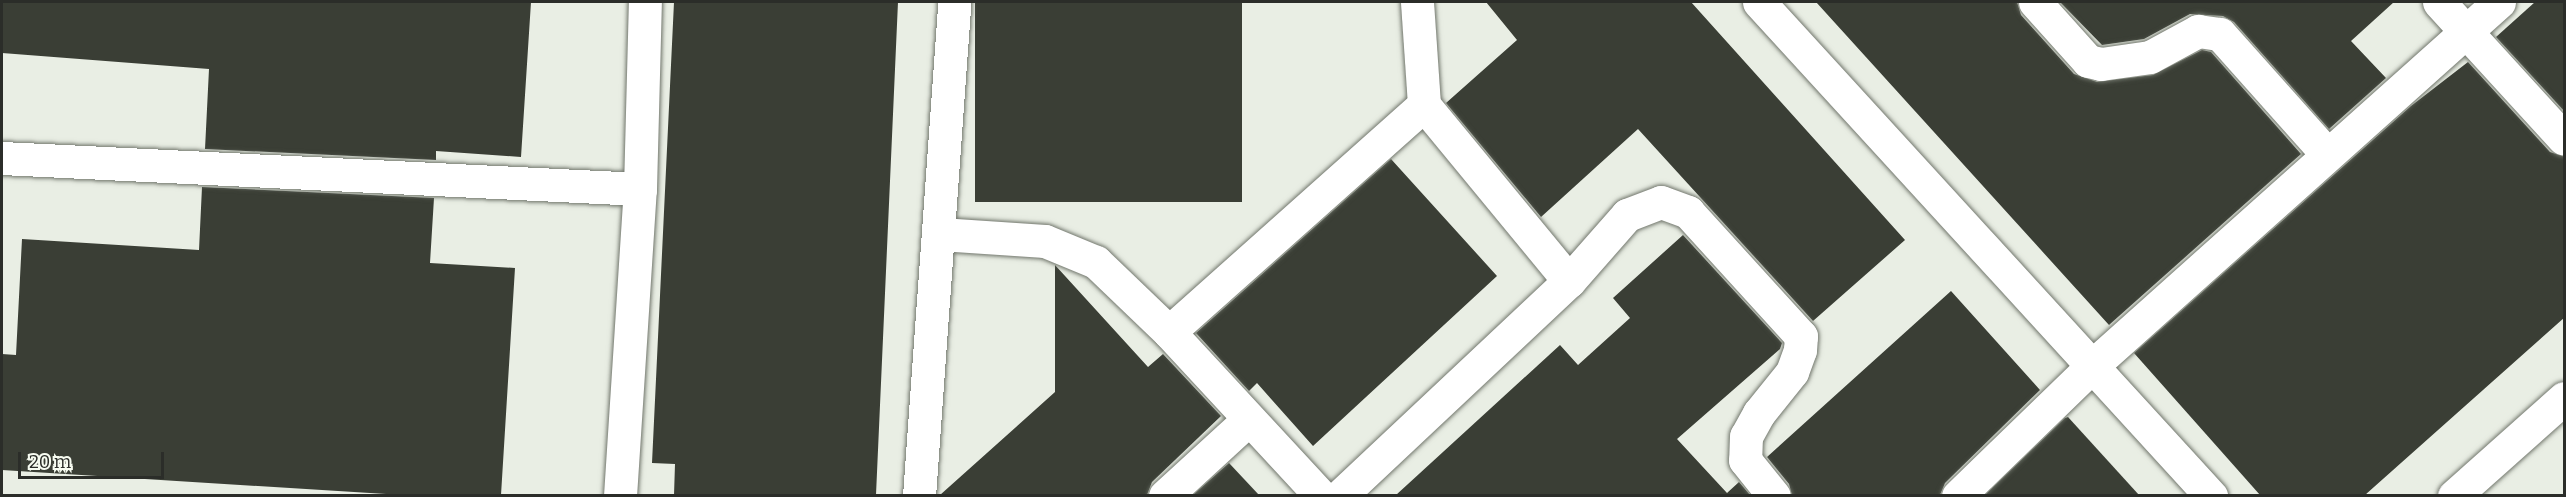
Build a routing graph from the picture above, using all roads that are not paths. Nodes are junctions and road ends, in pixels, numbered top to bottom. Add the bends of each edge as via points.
1 (645, 2) edge
2 (954, 2) edge
3 (1417, 2) edge
4 (1759, 2) edge
5 (2035, 2) edge
6 (2439, 2) edge
7 (2499, 2) edge
8 (2465, 31) junction
9 (1424, 105) junction
10 (2565, 139) edge
11 (2327, 154) junction
12 (2, 158) edge
13 (640, 189) junction
14 (940, 234) junction
15 (1569, 281) junction
16 (1169, 332) junction
17 (2092, 366) junction
18 (2565, 398) edge
19 (1248, 420) junction
20 (620, 495) edge
21 (920, 495) edge
22 (1165, 495) edge
23 (1321, 495) edge
24 (1340, 495) edge
25 (1774, 495) edge
26 (1958, 495) edge
27 (2211, 495) edge
28 (2454, 495) edge

1 - 13 street
2 - 14 street
3 - 9 street
4 - 17 street
5 - 11 street via 2088,61 2101,64 2150,57 2198,31 2220,34
6 - 8 street
7 - 8 street
8 - 10 street
8 - 11 street
9 - 15 street
9 - 16 street
11 - 17 street
12 - 13 street
13 - 20 street
14 - 16 street via 1045,241 1070,249 1118,279
14 - 21 street
15 - 24 street
15 - 25 street via 1627,215 1661,202 1688,212 1801,336 1792,372 1759,412 1746,436 1745,460
16 - 19 street
17 - 26 street
17 - 27 street
18 - 28 street
19 - 22 street
19 - 23 street

